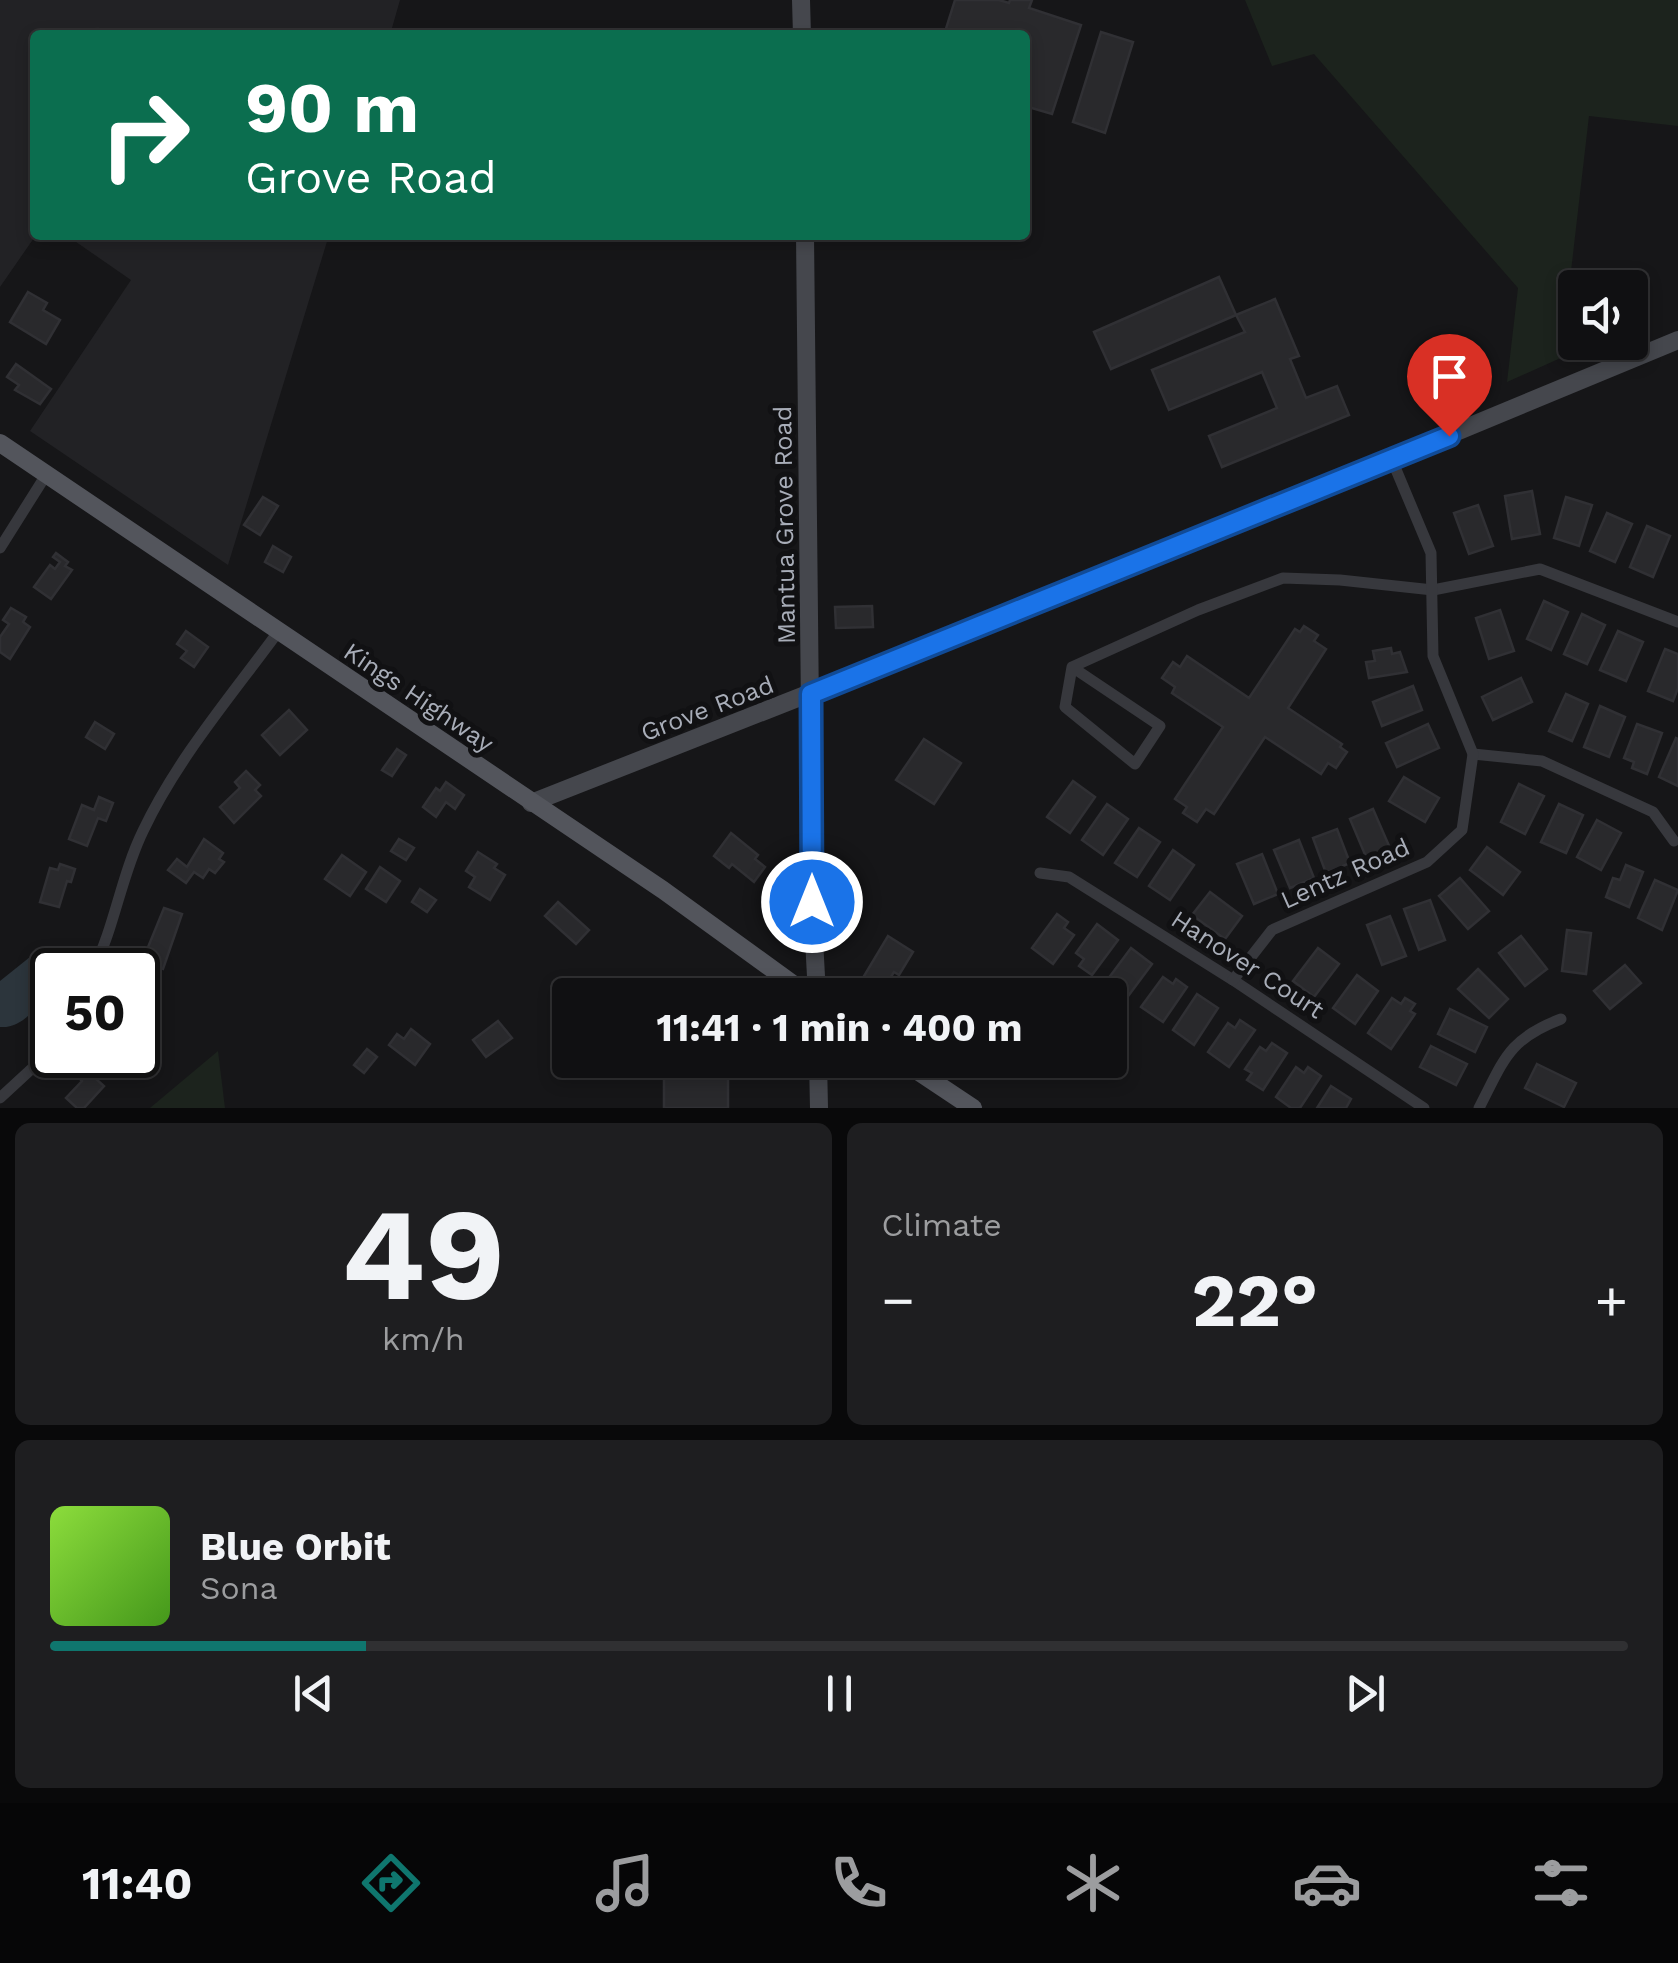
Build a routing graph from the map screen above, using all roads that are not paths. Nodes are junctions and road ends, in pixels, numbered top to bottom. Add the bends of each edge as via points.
1 (801, 0) edge
2 (802, 30) edge
3 (805, 240) edge
4 (1678, 340) edge
5 (0, 443) edge
6 (1392, 460) junction
7 (46, 474) junction
8 (0, 548) edge
9 (1433, 590) junction
10 (1678, 622) edge
11 (278, 632) junction
12 (1072, 667) junction
13 (811, 694) junction
14 (1473, 754) junction
15 (532, 803) junction
16 (1674, 841) dead end
17 (1040, 873) dead end
18 (103, 948) edge
19 (785, 978) edge
20 (816, 978) edge
21 (1234, 980) junction
22 (1561, 1020) dead end
23 (30, 1070) edge
24 (818, 1078) edge
25 (927, 1078) edge
26 (0, 1098) edge
27 (819, 1108) edge
28 (973, 1108) edge
29 (1424, 1108) edge
30 (1479, 1108) edge

1 - 2 main road
3 - 13 main road, Mantua Grove Road
4 - 6 main road, Grove Road
5 - 7 main road, Kings Highway
6 - 9 street via 1431,552
6 - 13 main road, Grove Road
7 - 8 street
7 - 11 main road, Kings Highway
9 - 10 street via 1540,568
9 - 12 street via 1283,578
9 - 14 street via 1433,656
11 - 15 main road, Kings Highway
11 - 18 street via 163,791 134,851
12 - 12 street via 1065,707 1135,764 1160,726
13 - 15 main road, Grove Road
13 - 20 main road, Mantua Grove Road
14 - 16 street via 1542,761 1652,812
14 - 21 street, Lentz Road via 1462,830 1427,862 1272,930
15 - 19 main road, Kings Highway
17 - 21 street, Hanover Court via 1069,877
21 - 29 street, Hanover Court
22 - 30 street via 1532,1030 1508,1051
23 - 26 street
24 - 27 main road
25 - 28 main road

